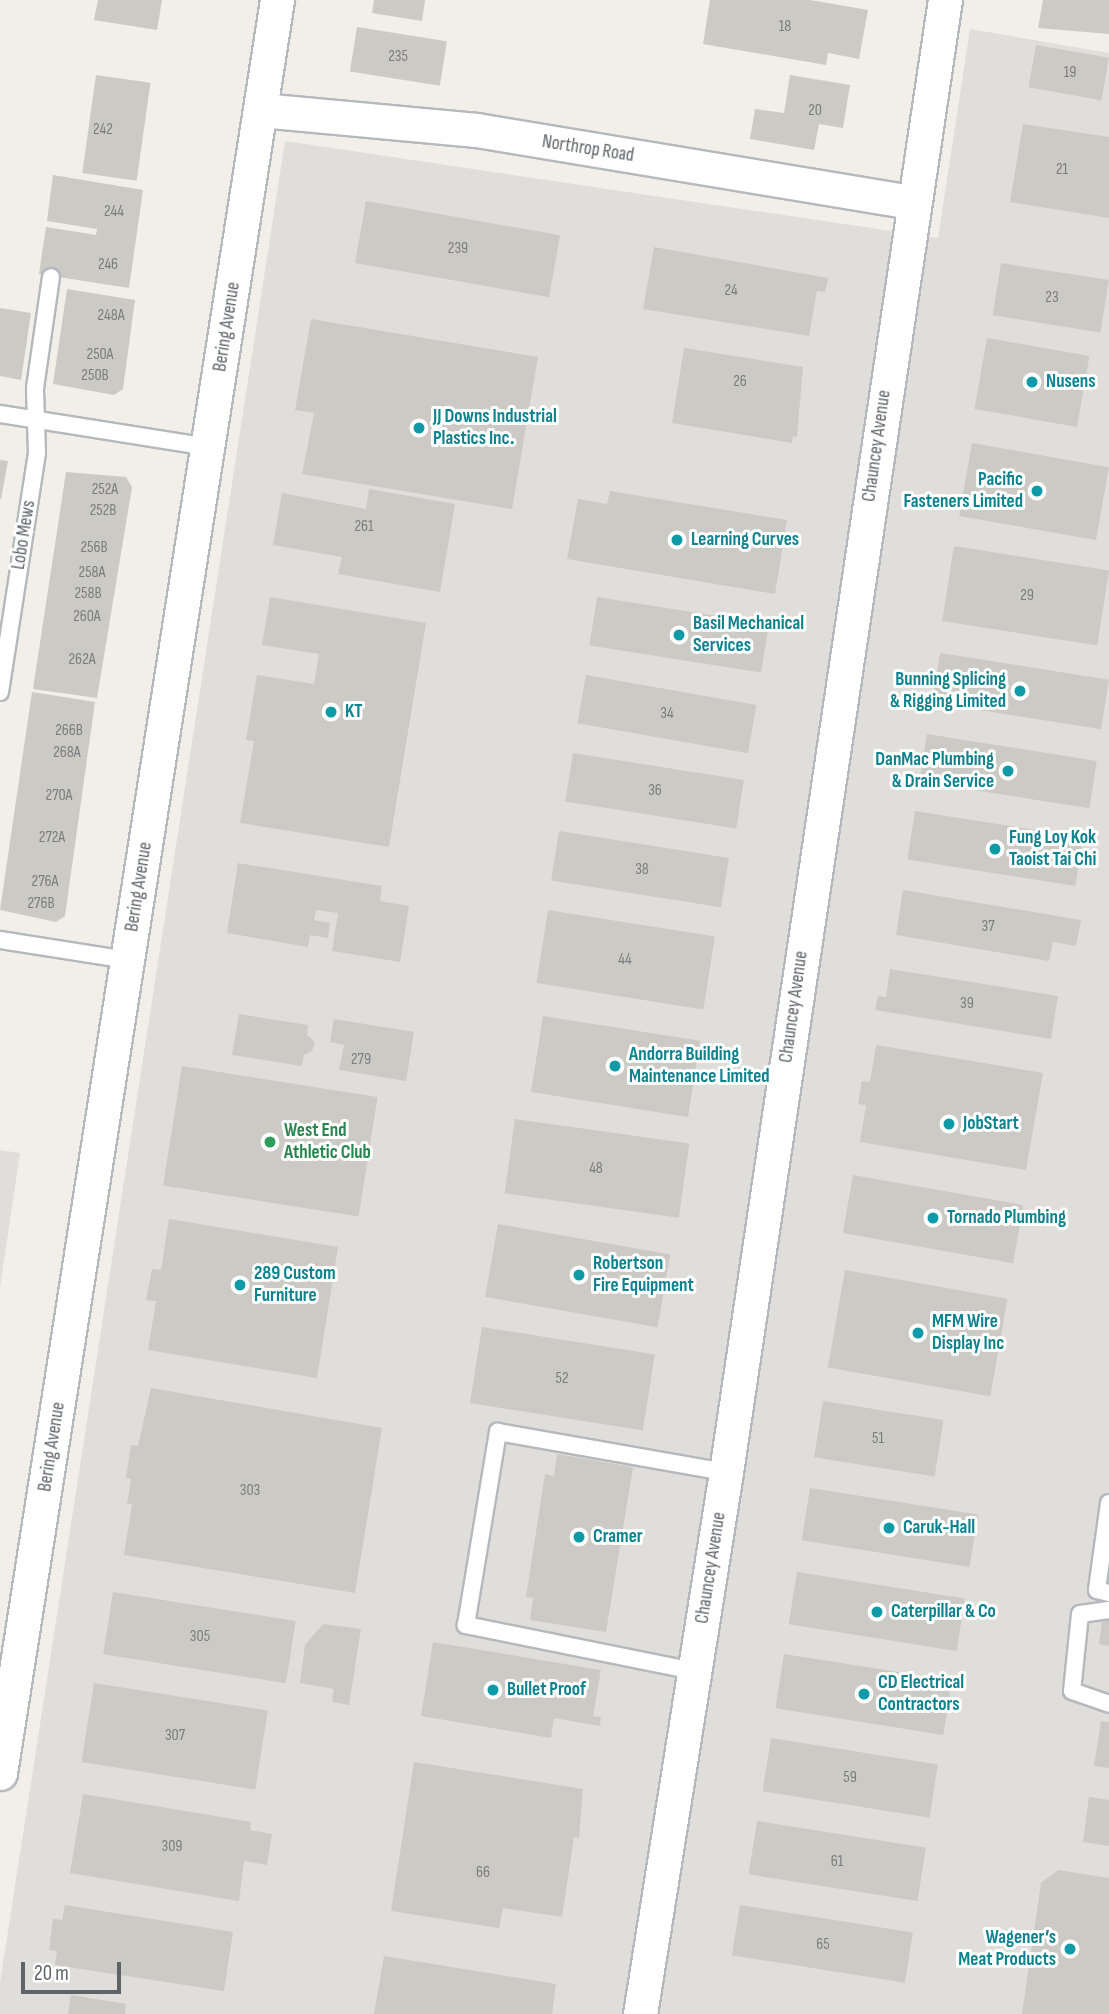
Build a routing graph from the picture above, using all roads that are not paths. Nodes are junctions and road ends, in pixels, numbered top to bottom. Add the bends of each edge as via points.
1 (277, 0) edge
2 (946, 0) edge
3 (261, 110) junction
4 (913, 202) junction
5 (51, 278) dead end
6 (0, 414) edge
7 (36, 420) junction
8 (208, 447) junction
9 (0, 692) edge
10 (0, 940) edge
11 (128, 960) junction
12 (726, 1472) junction
13 (1109, 1503) edge
14 (1109, 1593) edge
15 (1109, 1611) edge
16 (694, 1671) junction
17 (1109, 1704) edge
18 (0, 1773) edge
19 (640, 2014) edge

1 - 3 street, Bering Avenue
2 - 4 street, Chauncey Avenue
3 - 4 street, Northrop Road via 476,130
3 - 8 street, Bering Avenue
4 - 12 street, Chauncey Avenue
5 - 7 lane, Lobo Mews via 35,388
6 - 7 lane
7 - 8 lane
7 - 9 lane, Lobo Mews via 37,453
8 - 11 street, Bering Avenue
10 - 11 lane
11 - 18 street, Bering Avenue
12 - 16 street, Chauncey Avenue
12 - 16 lane via 498,1432 468,1611 466,1625
13 - 14 lane via 1097,1590
15 - 17 lane via 1080,1614 1072,1691
16 - 19 street, Chauncey Avenue

